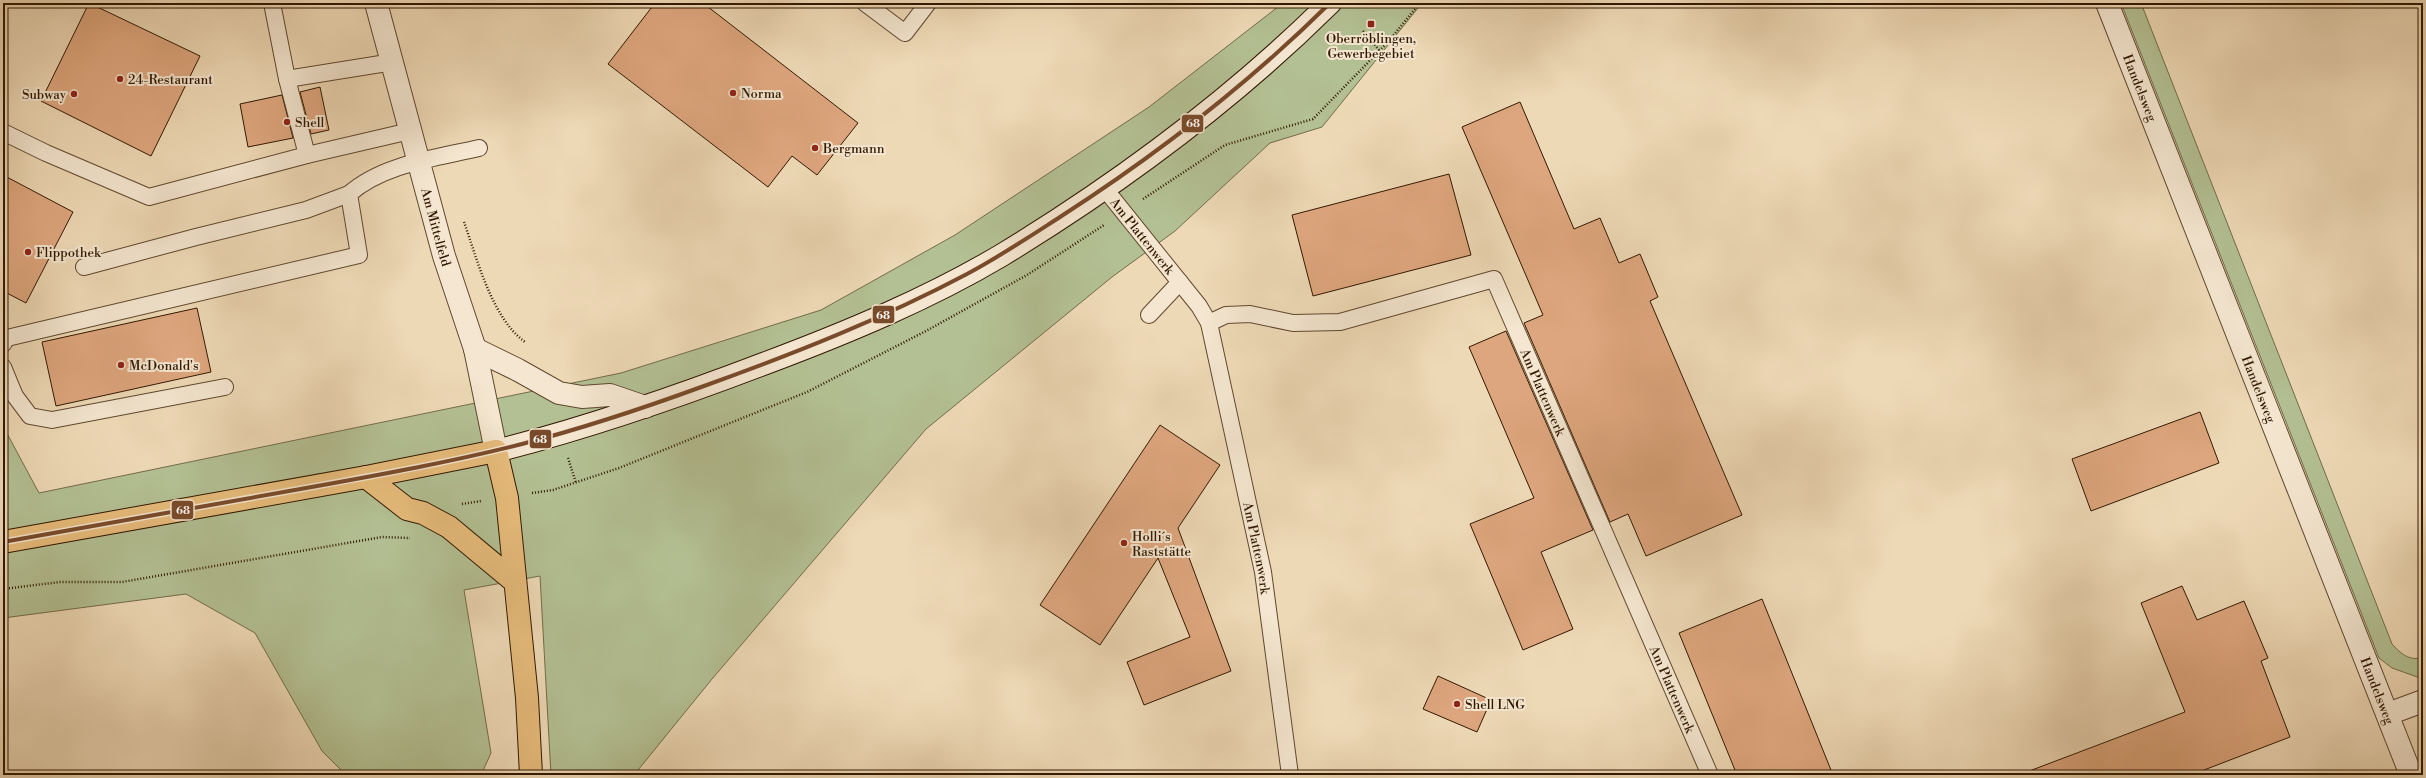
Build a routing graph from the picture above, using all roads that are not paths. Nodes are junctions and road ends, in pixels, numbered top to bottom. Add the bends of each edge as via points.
1 (272, 3) edge
2 (376, 3) edge
3 (865, 3) edge
4 (928, 3) edge
5 (1330, 3) edge
6 (2107, 3) edge
7 (392, 62) junction
8 (287, 79) junction
9 (410, 131) junction
10 (3, 132) edge
11 (479, 148) dead end
12 (307, 155) junction
13 (418, 162) junction
14 (1104, 189) junction
15 (349, 194) junction
16 (84, 267) dead end
17 (1180, 282) junction
18 (1149, 315) dead end
19 (1209, 323) junction
20 (3, 344) edge
21 (475, 349) junction
22 (3, 367) edge
23 (225, 387) dead end
24 (645, 407) junction
25 (496, 451) junction
26 (366, 477) junction
27 (3, 542) edge
28 (514, 581) junction
29 (2423, 701) edge
30 (2388, 714) junction
31 (531, 775) edge
32 (1290, 775) edge
33 (1710, 775) edge
34 (2411, 775) edge

1 - 8 lane
2 - 7 street, Am Mittelfeld
3 - 4 lane via 905,33
5 - 14 street via 1287,45 1226,98 1184,132
6 - 30 street, Handelsweg
7 - 8 lane
7 - 9 street, Am Mittelfeld
8 - 12 lane
9 - 12 lane
9 - 13 street, Am Mittelfeld
10 - 12 lane via 149,197
11 - 13 lane
13 - 15 lane via 363,181
13 - 21 street, Am Mittelfeld via 444,256
14 - 17 lane, Am Plattenwerk
14 - 24 street via 1001,255 901,306 806,348
15 - 16 lane via 306,210
15 - 20 lane via 359,255 7,338
17 - 18 lane, Am Plattenwerk
17 - 19 lane, Am Plattenwerk
19 - 32 lane, Am Plattenwerk via 1263,572
19 - 33 lane, Am Plattenwerk via 1226,315 1250,314 1293,323 1340,322 1494,280
21 - 24 street via 559,393 582,397 610,396
21 - 25 street, Am Mittelfeld
22 - 23 lane via 15,396 30,416 52,420
24 - 25 street via 561,434
25 - 26 main road
25 - 28 main road via 507,498
26 - 27 main road
26 - 28 main road via 407,509 423,513 449,528
28 - 31 main road via 527,698
29 - 30 street
30 - 34 street, Handelsweg

